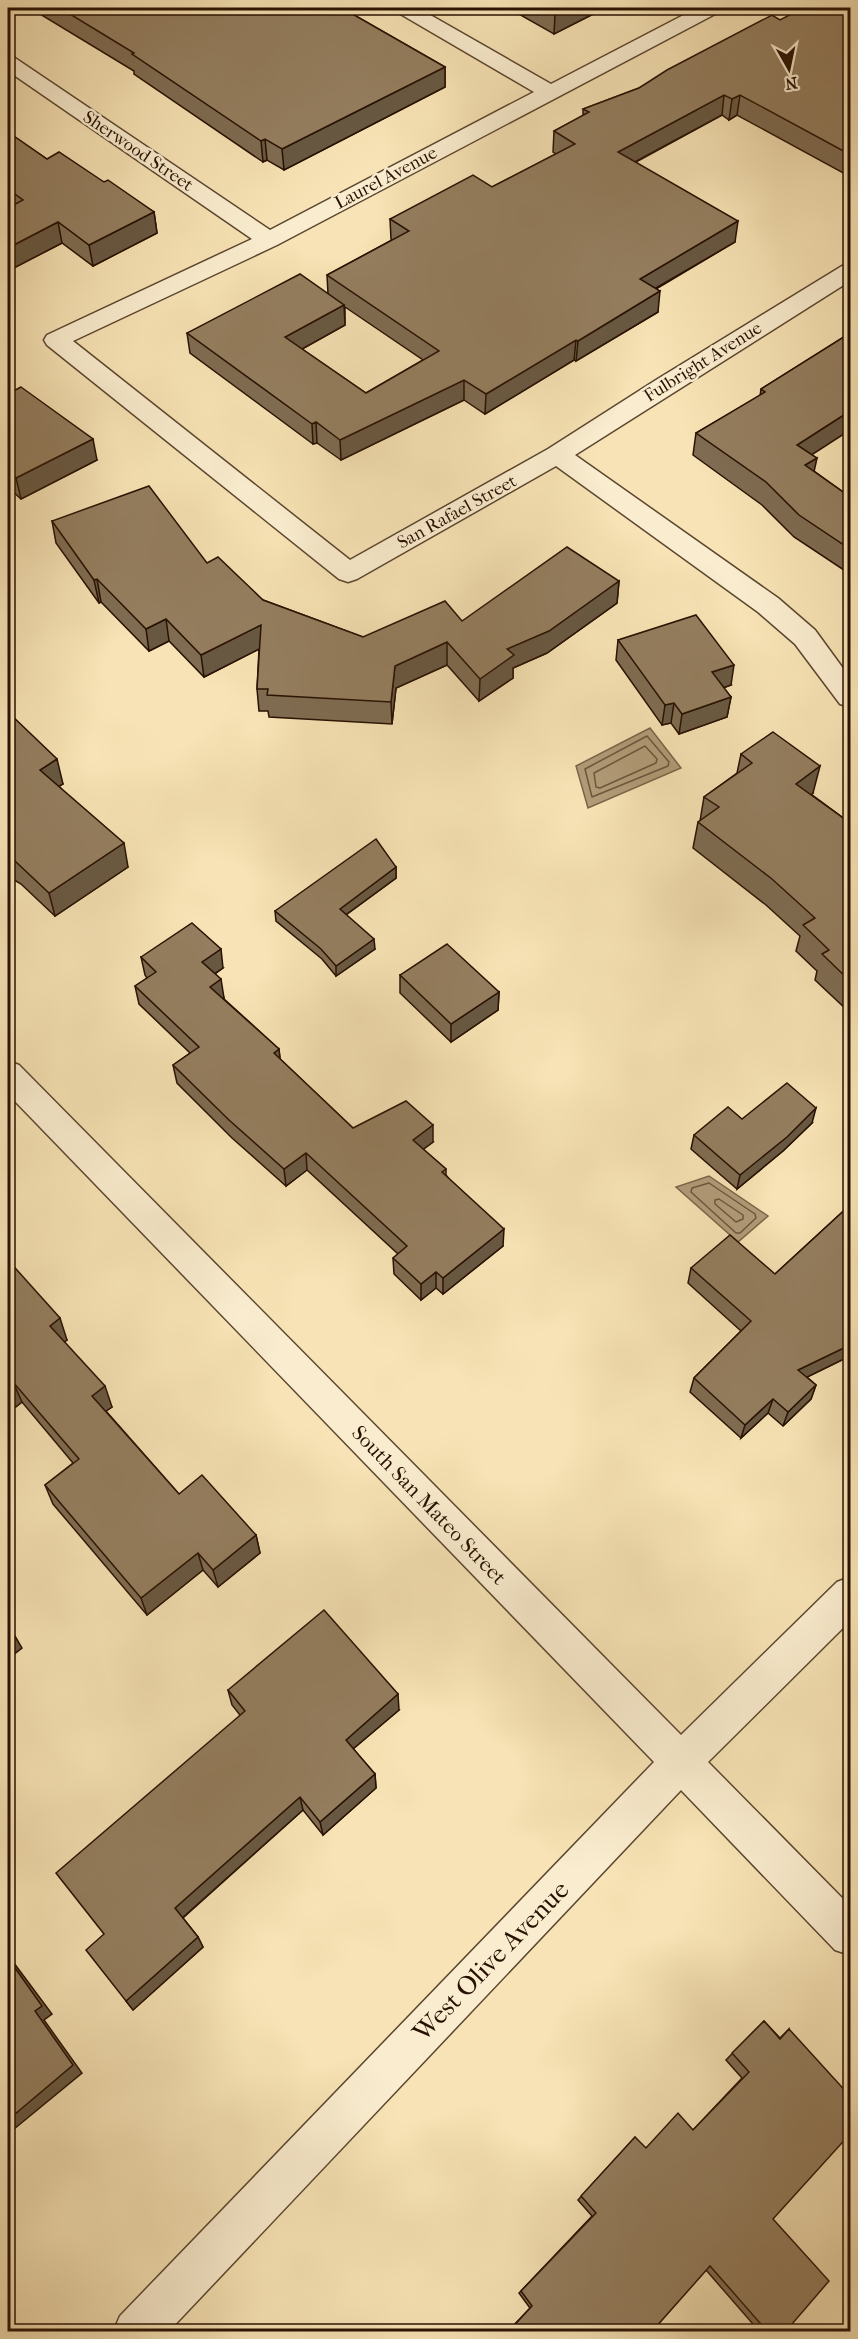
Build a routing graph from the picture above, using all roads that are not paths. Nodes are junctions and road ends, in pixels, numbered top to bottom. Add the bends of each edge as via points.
1 (404, 8) edge
2 (712, 8) edge
3 (8, 62) edge
4 (549, 92) junction
5 (269, 240) junction
6 (850, 271) edge
7 (56, 340) joint
8 (557, 455) junction
9 (850, 697) edge
10 (8, 1074) edge
11 (850, 1595) edge
12 (681, 1762) junction
13 (850, 1935) edge
14 (136, 2331) edge

1 - 4 street
2 - 4 street, Laurel Avenue
3 - 5 street, Sherwood Street
4 - 5 street, Laurel Avenue
5 - 7 street, Laurel Avenue
6 - 8 street, Fulbright Avenue
7 - 8 street, San Rafael Street via 348,573
8 - 9 street via 768,605 805,637
10 - 12 street, South San Mateo Street
11 - 12 street, West Olive Avenue
12 - 13 street, South San Mateo Street
12 - 14 street, West Olive Avenue

